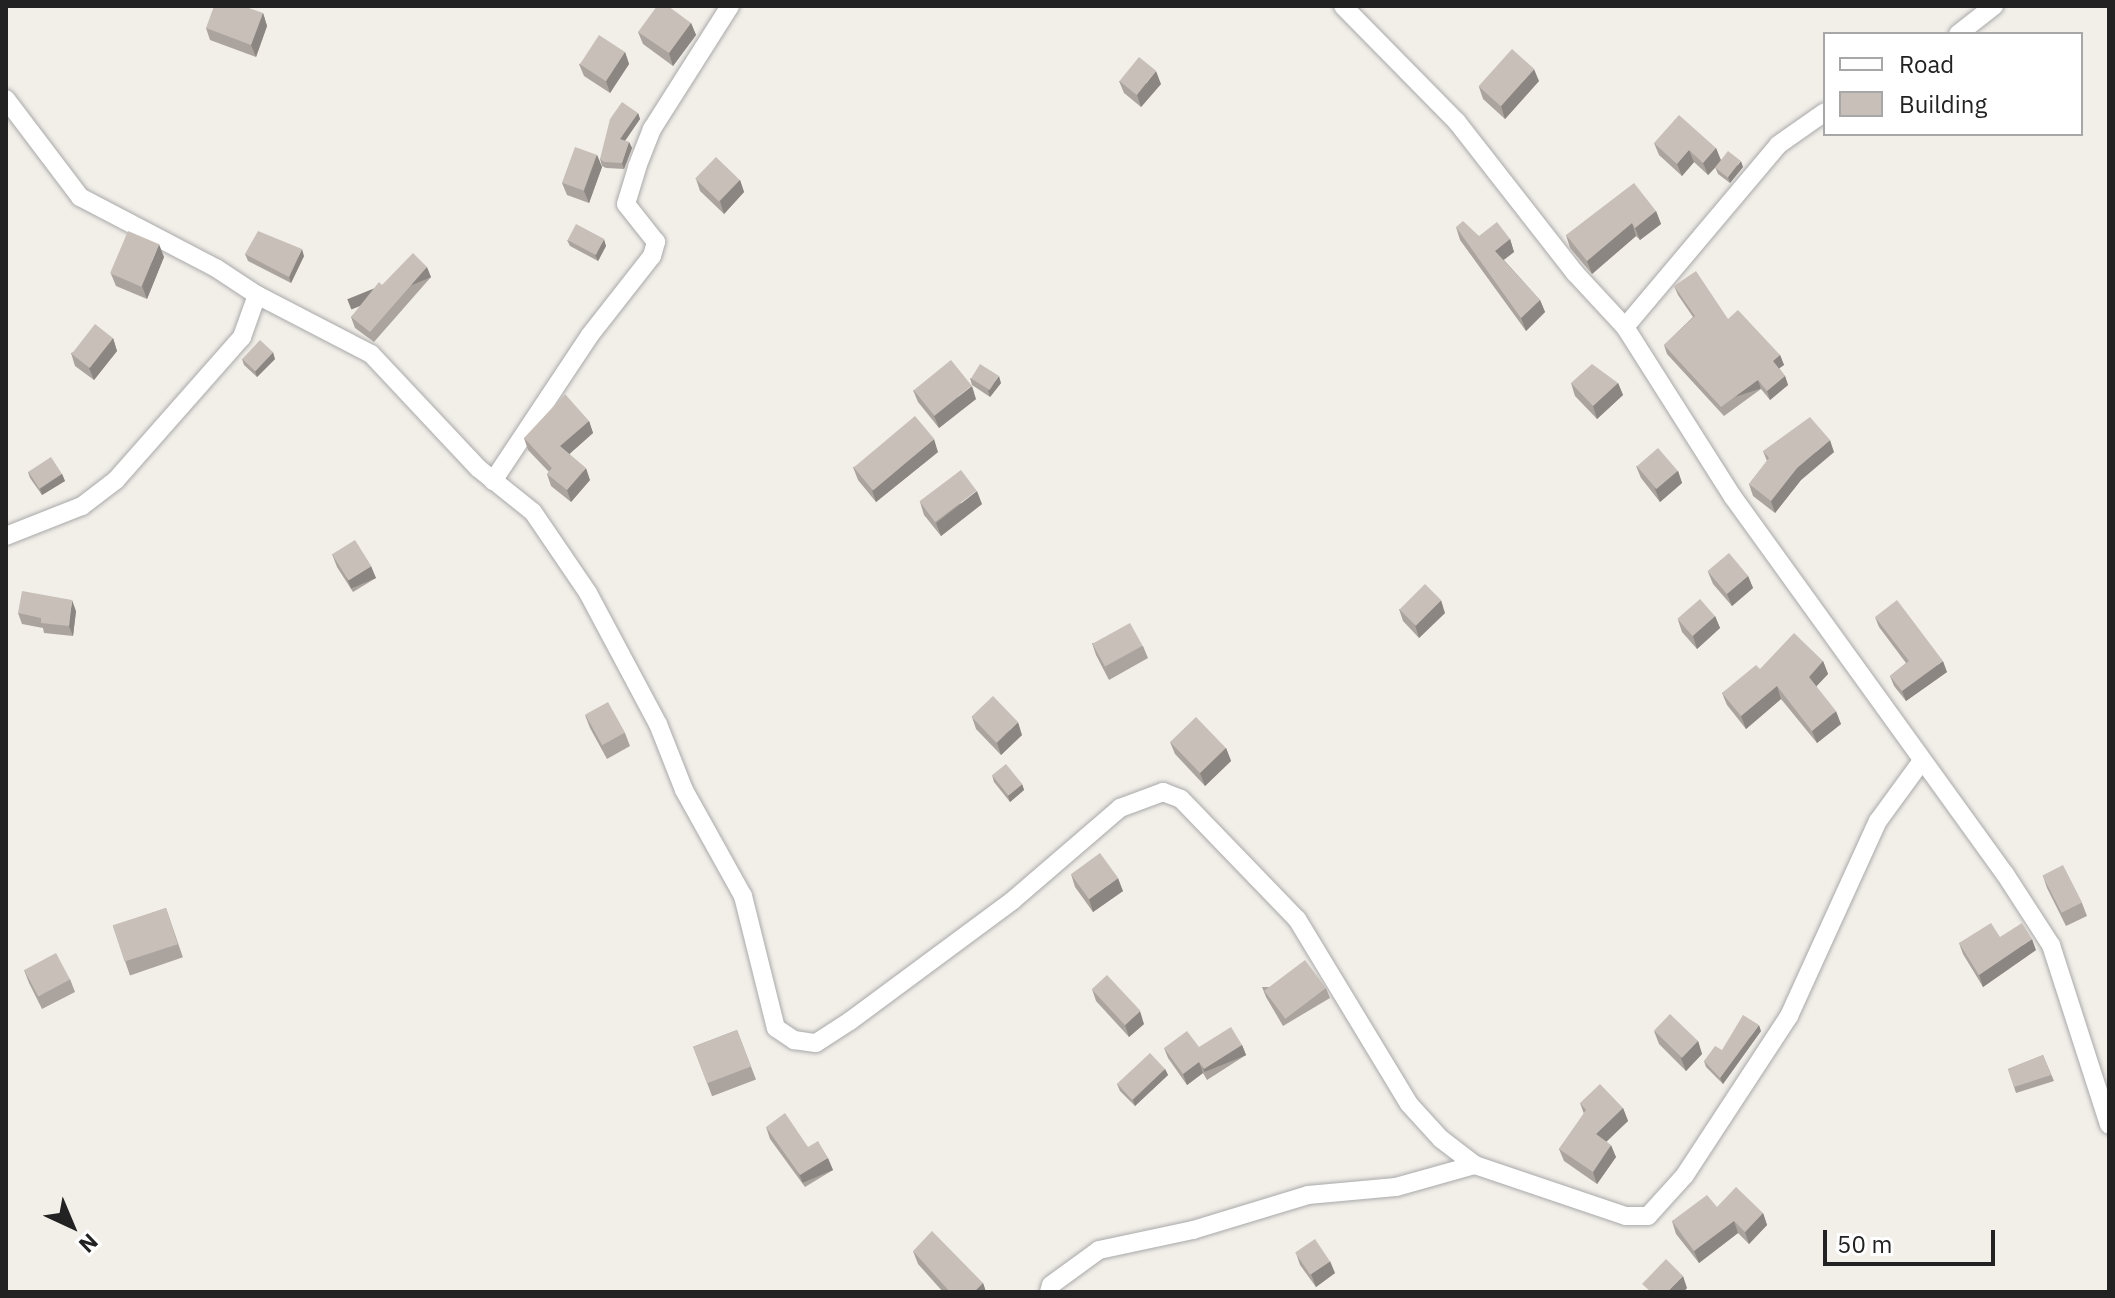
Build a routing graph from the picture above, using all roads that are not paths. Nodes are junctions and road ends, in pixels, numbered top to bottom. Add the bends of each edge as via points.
1 (730, 6) edge
2 (1343, 6) edge
3 (1994, 6) edge
4 (1961, 32) edge
5 (6, 99) edge
6 (1823, 113) edge
7 (257, 295) junction
8 (1625, 327) junction
9 (493, 481) junction
10 (6, 536) edge
11 (1921, 762) junction
12 (2109, 1125) edge
13 (1475, 1165) junction
14 (1049, 1292) edge

1 - 9 street via 652,129 637,167 626,204 656,242 652,256 590,335
2 - 8 street via 1457,122 1575,273
3 - 4 street
5 - 7 street via 80,197 192,254
6 - 8 street via 1778,145
7 - 9 street via 371,354
7 - 10 street via 242,337 154,443 116,480 82,506
8 - 11 street via 1733,497
9 - 13 street via 533,512 557,545 658,724 684,790 743,896 776,1028 794,1040 816,1043 1012,901 1120,808 1163,792 1181,799 1297,919 1409,1104
11 - 12 street via 2051,945
11 - 13 street via 1878,821 1789,1016 1661,1206 1648,1216 1626,1216
13 - 14 street via 1396,1187 1308,1195 1193,1230 1099,1250 1051,1285

